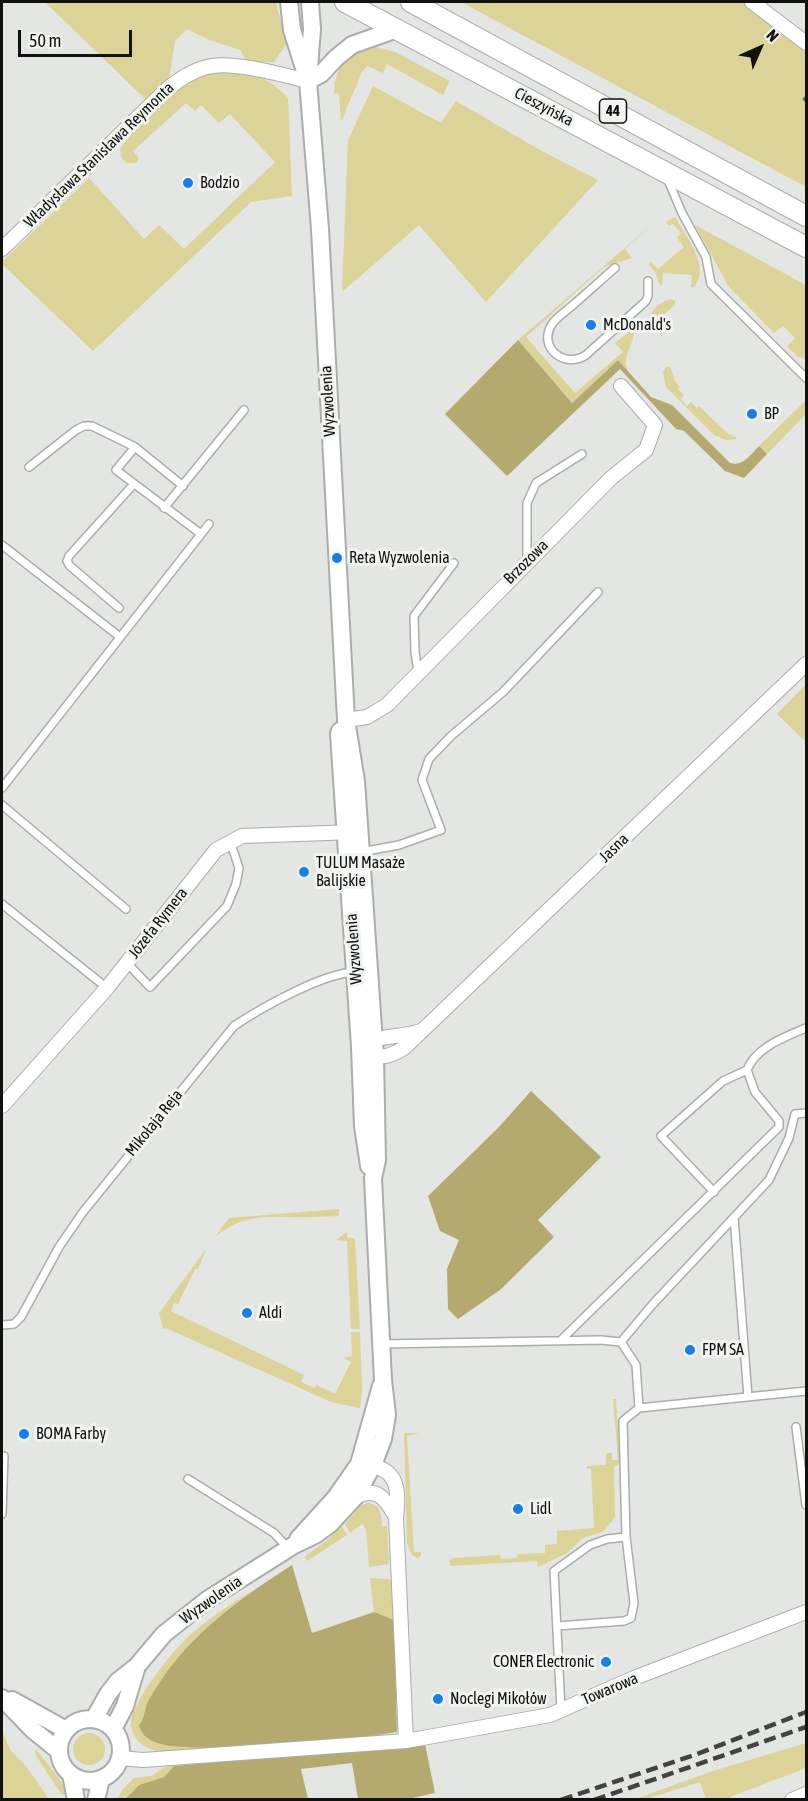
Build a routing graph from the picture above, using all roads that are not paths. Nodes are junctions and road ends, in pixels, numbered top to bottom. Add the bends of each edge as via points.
1 (289, 2) edge
2 (310, 2) edge
3 (345, 2) edge
4 (752, 2) edge
5 (415, 3) edge
6 (397, 29) junction
7 (807, 43) edge
8 (308, 81) junction
9 (665, 172) junction
10 (807, 216) edge
11 (807, 247) edge
12 (2, 249) edge
13 (615, 268) dead end
14 (648, 281) dead end
15 (807, 378) edge
16 (621, 386) dead end
17 (244, 410) dead end
18 (135, 447) junction
19 (582, 454) dead end
20 (29, 467) dead end
21 (133, 485) junction
22 (183, 486) junction
23 (164, 508) junction
24 (209, 524) dead end
25 (201, 534) junction
26 (2, 545) edge
27 (528, 560) junction
28 (454, 563) dead end
29 (598, 592) dead end
30 (119, 608) dead end
31 (120, 637) junction
32 (807, 664) edge
33 (418, 672) junction
34 (346, 720) junction
35 (2, 788) edge
36 (2, 805) edge
37 (353, 832) junction
38 (230, 842) junction
39 (354, 852) junction
40 (2, 904) edge
41 (126, 909) dead end
42 (127, 963) junction
43 (355, 972) junction
44 (107, 988) junction
45 (807, 1028) edge
46 (421, 1031) junction
47 (367, 1043) junction
48 (375, 1058) junction
49 (747, 1070) junction
50 (2, 1106) edge
51 (807, 1113) edge
52 (373, 1178) junction
53 (714, 1192) junction
54 (734, 1217) junction
55 (2, 1325) edge
56 (561, 1340) junction
57 (621, 1342) junction
58 (382, 1344) junction
59 (807, 1391) edge
60 (748, 1397) junction
61 (639, 1408) junction
62 (795, 1427) dead end
63 (4, 1456) dead end
64 (366, 1465) junction
65 (188, 1479) dead end
66 (355, 1497) junction
67 (807, 1505) edge
68 (2, 1514) edge
69 (396, 1517) junction
70 (626, 1537) junction
71 (291, 1546) junction
72 (807, 1612) edge
73 (556, 1626) junction
74 (137, 1666) junction
75 (2, 1696) edge
76 (561, 1710) junction
77 (94, 1719) junction
78 (113, 1729) junction
79 (66, 1730) junction
80 (406, 1741) junction
81 (59, 1751) junction
82 (120, 1758) junction
83 (71, 1774) junction
84 (101, 1779) junction
85 (807, 1794) edge
86 (76, 1800) edge
87 (96, 1800) edge
88 (792, 1800) edge

1 - 8 street, Wyzwolenia via 292,30
2 - 8 street, Wyzwolenia
3 - 6 main road, Cieszyńska / 44
4 - 7 street
5 - 10 main road, Cieszyńska / 44
6 - 8 street via 352,45
6 - 9 main road, Cieszyńska / 44
8 - 12 street, Władysława Stanisława Reymonta via 233,67 209,66 187,74
8 - 34 street, Wyzwolenia via 320,229
9 - 11 main road, Cieszyńska / 44
9 - 15 lane via 706,257 711,284
13 - 14 lane via 553,323 548,340 561,359 581,358 646,301
16 - 27 street, Brzozowa via 656,425 646,450 611,478
17 - 22 lane
18 - 20 lane via 92,426 84,426
18 - 21 lane via 116,470
18 - 22 lane
19 - 27 lane via 536,483 527,503
21 - 23 lane
21 - 30 lane via 67,561
22 - 23 lane
23 - 25 lane
24 - 25 lane
25 - 31 lane
26 - 31 lane
27 - 33 street, Brzozowa
28 - 33 lane via 414,616
29 - 39 lane via 503,692 429,759 422,780 441,830 399,845
31 - 35 lane
32 - 46 street, Jasna
33 - 34 street, Brzozowa via 387,705 367,717
34 - 37 street, Wyzwolenia via 339,734
36 - 41 lane
37 - 38 street, Józefa Rymera via 242,836
37 - 39 street, Wyzwolenia
38 - 42 street, Józefa Rymera via 216,850
38 - 42 lane via 239,868 227,906 150,987
39 - 43 street, Wyzwolenia
39 - 47 street, Wyzwolenia
40 - 44 lane
42 - 44 street, Józefa Rymera
43 - 47 street, Wyzwolenia
43 - 55 lane, Mikołaja Reja via 343,972 282,998 234,1026 83,1212 58,1247 21,1317 14,1324
44 - 50 street, Józefa Rymera
45 - 49 lane via 780,1039 751,1059
46 - 47 street
46 - 48 street, Jasna via 396,1053
47 - 48 street, Wyzwolenia
47 - 52 street, Wyzwolenia via 363,1126
48 - 52 street, Wyzwolenia via 377,1160
49 - 53 lane via 755,1092 779,1121 779,1127
49 - 53 lane via 723,1082 661,1136
51 - 54 lane via 795,1114 789,1138 769,1180
52 - 58 street, Wyzwolenia
53 - 56 lane
54 - 57 lane
54 - 60 lane
56 - 57 lane
56 - 58 lane
57 - 61 lane via 636,1365
58 - 64 street, Wyzwolenia via 386,1427
59 - 60 lane
60 - 61 lane
61 - 70 lane via 623,1421
62 - 67 lane
63 - 68 lane
64 - 66 street, Wyzwolenia
64 - 69 street via 384,1468 395,1482
64 - 71 street, Wyzwolenia
65 - 71 lane
66 - 69 street via 369,1492 381,1496
66 - 71 street, Wyzwolenia via 330,1524
69 - 80 street
70 - 73 lane via 590,1545 554,1571
70 - 73 lane via 634,1604 631,1618
71 - 74 street, Wyzwolenia via 201,1604 164,1634
72 - 76 street, Towarowa
73 - 76 lane
74 - 77 street, Wyzwolenia via 118,1681
74 - 78 street, Wyzwolenia via 125,1706
75 - 79 street
75 - 81 street
76 - 80 street, Towarowa
77 - 78 street
77 - 79 street via 83,1720
78 - 82 street via 121,1748
79 - 81 street
80 - 82 street, Towarowa via 143,1760
81 - 83 street
82 - 84 street via 116,1767
83 - 84 street via 80,1779
83 - 86 street
84 - 87 street
85 - 88 street

